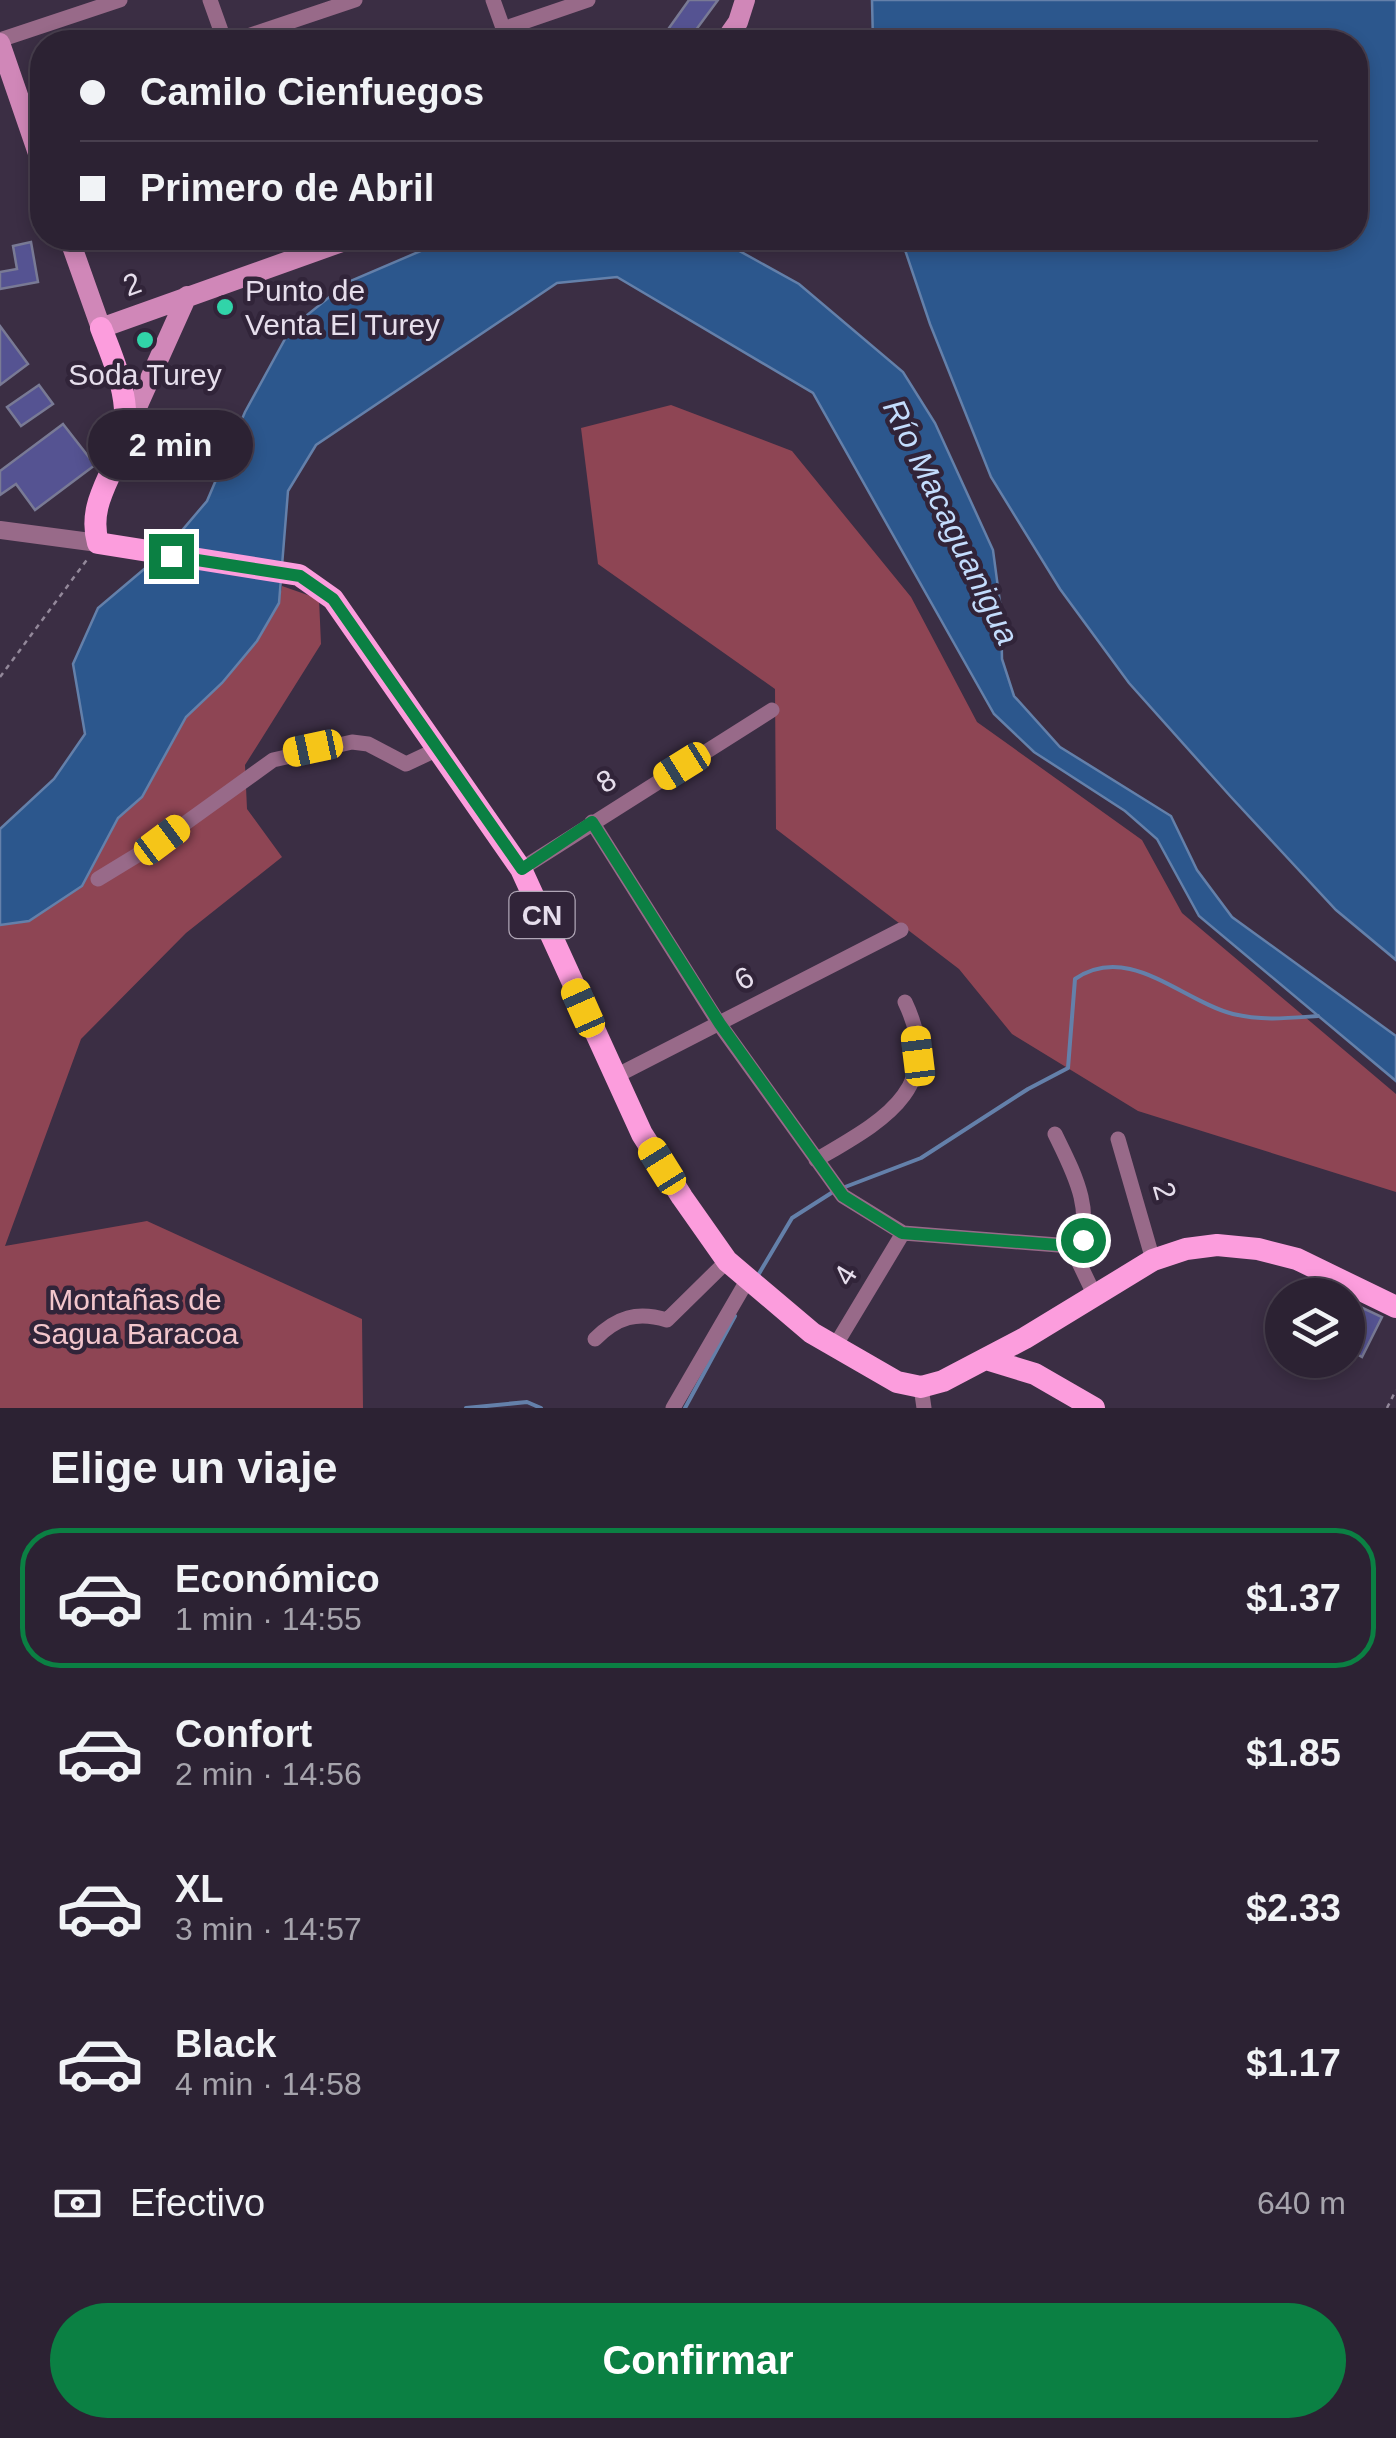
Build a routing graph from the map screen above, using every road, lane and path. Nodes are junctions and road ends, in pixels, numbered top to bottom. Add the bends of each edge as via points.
1 (120, 0) edge
2 (210, 0) edge
3 (355, 0) edge
4 (493, 0) edge
5 (588, 0) edge
6 (745, 0) edge
7 (32, 30) edge
8 (222, 30) edge
9 (264, 30) edge
10 (504, 30) edge
11 (520, 30) edge
12 (732, 30) edge
13 (30, 31) edge
14 (0, 41) edge
15 (30, 130) edge
16 (73, 250) edge
17 (290, 250) edge
18 (187, 296) junction
19 (102, 328) junction
20 (124, 436) junction
21 (0, 530) edge
22 (98, 544) junction
23 (0, 677) edge
24 (772, 710) dead end
25 (440, 748) junction
26 (592, 822) junction
27 (522, 869) junction
28 (98, 879) dead end
29 (901, 930) dead end
30 (905, 1002) dead end
31 (720, 1024) junction
32 (614, 1077) junction
33 (1055, 1134) dead end
34 (1118, 1139) dead end
35 (816, 1160) junction
36 (902, 1233) junction
37 (1075, 1254) junction
38 (1152, 1260) junction
39 (727, 1262) junction
40 (753, 1284) junction
41 (1094, 1294) junction
42 (1396, 1307) edge
43 (1025, 1338) junction
44 (595, 1339) dead end
45 (834, 1346) junction
46 (986, 1359) junction
47 (1052, 1383) junction
48 (1396, 1390) edge
49 (923, 1398) edge
50 (673, 1408) edge
51 (1094, 1408) edge
52 (1387, 1408) edge

1 - 7 street
2 - 8 street
3 - 9 street
4 - 10 street
5 - 11 street
6 - 12 main road
13 - 14 street
14 - 15 main road
16 - 19 main road
17 - 18 main road, 2
18 - 19 main road, 2
18 - 20 main road
19 - 20 main road via 126,404
20 - 22 main road via 96,503
21 - 22 street
22 - 23 path
22 - 25 main road, CN via 300,576 333,599
24 - 26 street, 8
25 - 27 main road, CN
25 - 28 street via 406,764 352,742 273,760
26 - 27 street, 8
26 - 31 street
27 - 32 main road, CN
29 - 31 street, 6
30 - 35 street via 918,1056 902,1100 886,1118
31 - 32 street, 6
31 - 35 street
32 - 39 main road, CN via 642,1134
33 - 37 street via 1081,1188 1083,1240
34 - 38 street, 2
35 - 36 street via 843,1196
36 - 37 street via 1071,1246
36 - 45 street, 4
37 - 41 street
38 - 41 main road, CN
38 - 42 main road, CN via 1217,1245 1258,1249
39 - 40 main road, CN
39 - 44 street via 666,1320 644,1314 612,1322
40 - 45 main road, CN
40 - 50 street
41 - 43 main road, CN
43 - 46 main road, CN
43 - 47 main road
45 - 49 main road, CN
46 - 47 main road
46 - 49 main road, CN
47 - 51 main road
48 - 52 path

